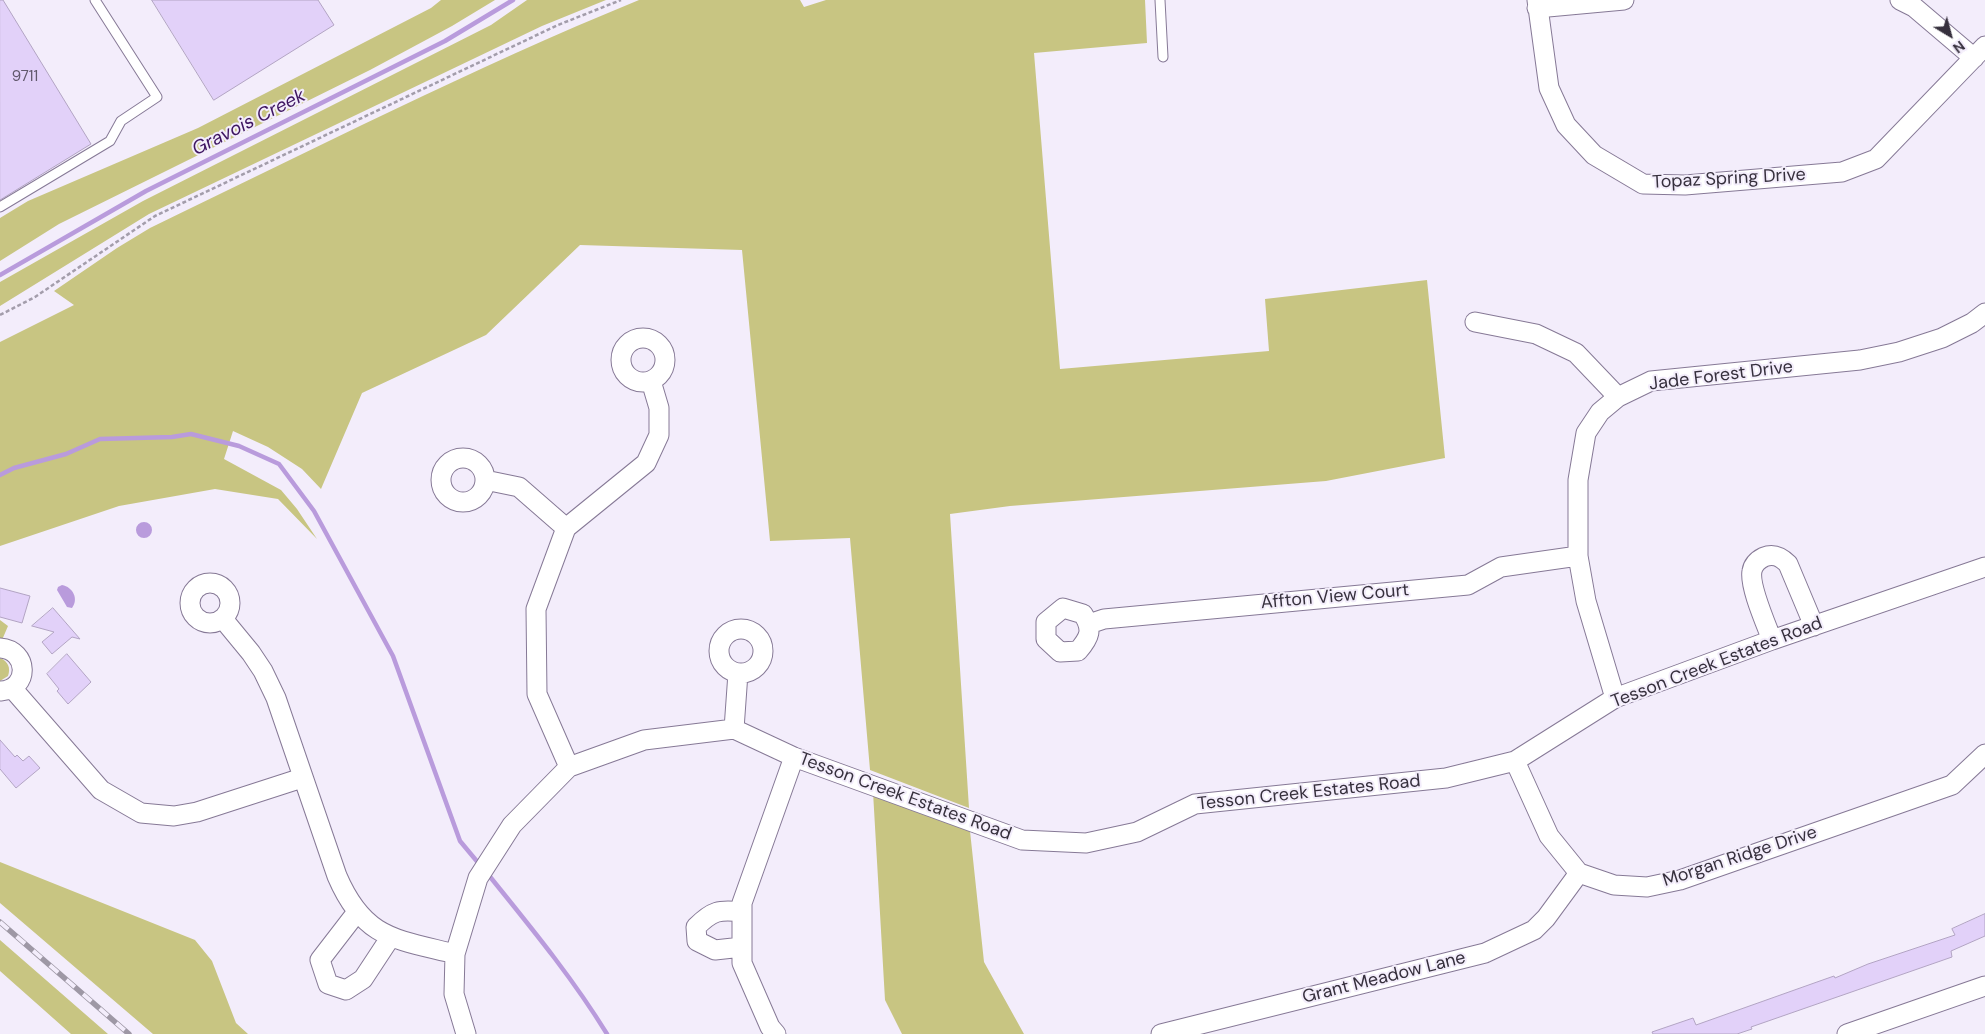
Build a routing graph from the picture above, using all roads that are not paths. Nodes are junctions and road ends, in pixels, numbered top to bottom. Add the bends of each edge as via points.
1 (95, 0) edge
2 (1160, 0) edge
3 (1624, 0) edge
4 (1900, 0) edge
5 (1537, 4) edge
6 (1980, 52) edge
7 (1163, 58) dead end
8 (0, 207) edge
9 (1985, 313) edge
10 (1475, 322) dead end
11 (651, 381) dead end
12 (1618, 397) junction
13 (485, 480) dead end
14 (566, 528) junction
15 (1578, 556) junction
16 (1984, 572) edge
17 (223, 619) dead end
18 (1089, 624) dead end
19 (1814, 626) junction
20 (1772, 640) junction
21 (0, 648) edge
22 (738, 673) dead end
23 (6, 689) edge
24 (1615, 698) junction
25 (734, 728) junction
26 (1985, 754) edge
27 (794, 757) junction
28 (1515, 761) junction
29 (569, 767) junction
30 (302, 778) junction
31 (1578, 873) junction
32 (357, 912) junction
33 (742, 912) junction
34 (390, 938) junction
35 (742, 947) junction
36 (455, 954) junction
37 (1985, 986) edge
38 (466, 1034) edge
39 (776, 1034) edge
40 (1161, 1034) edge
41 (1848, 1034) edge

1 - 8 lane via 157,97 120,121 110,140
2 - 7 lane
3 - 5 street
4 - 6 street
5 - 6 street, Topaz Spring Drive via 1549,88 1566,125 1594,155 1643,184 1684,185 1842,172 1876,159
9 - 12 street, Jade Forest Drive via 1942,338 1899,352 1860,360 1651,381
10 - 12 street via 1536,334 1576,353
11 - 14 street via 659,408 659,435 646,463
12 - 15 street, Jade Forest Drive via 1600,412 1586,433 1578,480
13 - 14 street via 519,487
14 - 29 street via 536,609 537,694
15 - 18 street, Affton View Court via 1501,567 1468,585 1104,618
15 - 24 street, Jade Forest Drive via 1586,601
16 - 19 street, Tesson Creek Estates Road
17 - 30 street via 263,671 276,698
19 - 20 street, Tesson Creek Estates Road
19 - 20 street via 1788,564 1782,557 1764,557 1752,570 1752,582
20 - 24 street, Tesson Creek Estates Road
21 - 23 street via 13,652 22,663 21,677
22 - 25 street
23 - 30 street via 101,790 141,813 174,816 197,812
24 - 28 street, Tesson Creek Estates Road
25 - 27 street, Tesson Creek Estates Road
25 - 29 street via 644,740
26 - 31 street, Morgan Ridge Drive via 1952,785 1680,880 1647,887 1614,884
27 - 28 street, Tesson Creek Estates Road via 1022,840 1086,843 1137,832 1195,804 1446,778
27 - 33 street via 742,903
28 - 31 street via 1549,836
29 - 36 street via 512,825 478,878
30 - 32 street via 337,876
31 - 40 street, Grant Meadow Lane via 1534,930 1485,953
32 - 34 street
32 - 34 street via 320,960 328,984 346,990 363,979
33 - 35 street
33 - 35 street via 724,910 708,915 696,927 697,941 715,950
34 - 36 street
35 - 39 street via 742,963
36 - 38 street via 454,994
37 - 41 street

